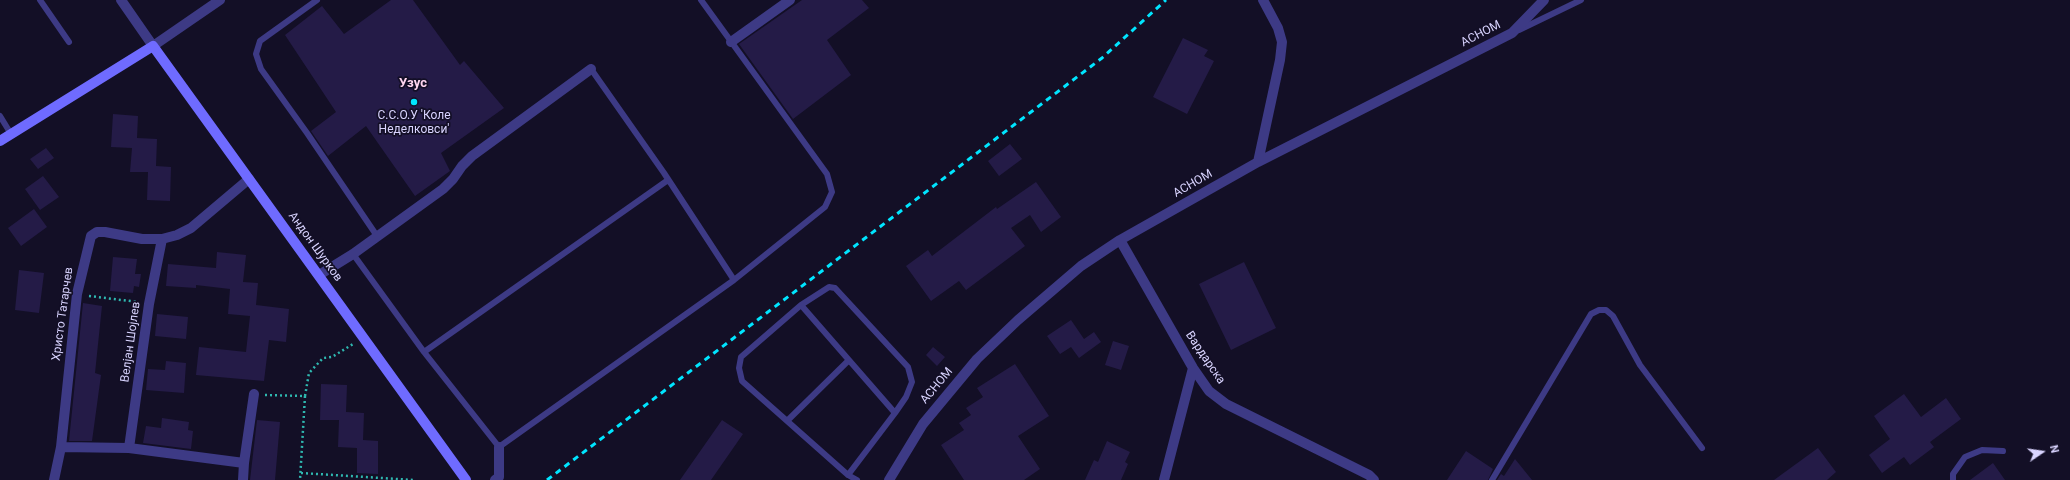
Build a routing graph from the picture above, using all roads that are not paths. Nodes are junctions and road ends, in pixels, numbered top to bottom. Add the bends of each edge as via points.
1 (40, 0) edge
2 (121, 0) edge
3 (220, 0) edge
4 (317, 0) edge
5 (702, 0) edge
6 (790, 0) edge
7 (1262, 0) edge
8 (1544, 0) edge
9 (1580, 0) edge
10 (1512, 33) junction
11 (69, 42) dead end
12 (731, 42) junction
13 (153, 46) junction
14 (591, 69) joint
15 (0, 116) edge
16 (11, 134) junction
17 (0, 141) edge
18 (1258, 162) junction
19 (249, 179) junction
20 (668, 180) junction
21 (377, 236) junction
22 (162, 239) junction
23 (1120, 240) junction
24 (353, 254) junction
25 (319, 276) junction
26 (734, 280) junction
27 (801, 305) junction
28 (424, 352) junction
29 (850, 360) junction
30 (1193, 368) junction
31 (254, 394) road end
32 (895, 413) junction
33 (787, 421) junction
34 (61, 447) junction
35 (499, 447) junction
36 (129, 448) junction
37 (1702, 448) dead end
38 (2003, 451) dead end
39 (244, 463) junction
40 (848, 474) junction
41 (54, 480) edge
42 (243, 480) edge
43 (466, 480) edge
44 (495, 480) edge
45 (857, 480) edge
46 (889, 480) edge
47 (1164, 480) edge
48 (1374, 480) edge
49 (1492, 480) edge
50 (1954, 480) edge

1 - 11 lane
2 - 13 street, Андон Шурков
3 - 13 street
4 - 21 lane via 260,42 256,54 261,69
5 - 12 lane
6 - 12 street
7 - 18 street via 1278,28 1282,42
8 - 10 street, АСНОМ
9 - 10 lane, АСНОМ
10 - 18 street, АСНОМ
12 - 26 lane via 827,174 832,192 825,207
13 - 16 main road
13 - 19 main road, Андон Шурков
14 - 20 lane
14 - 21 street via 472,156 443,189
15 - 16 lane
16 - 17 main road
18 - 23 street, АСНОМ
19 - 22 street, Христо Татарчев via 191,228
19 - 25 main road, Андон Шурков
20 - 26 lane
20 - 28 lane
21 - 24 street
22 - 34 street, Христо Татарчев via 97,232 91,236 76,294
22 - 36 street, Велјан Шојлев via 149,304
23 - 30 street, Вардарска
23 - 46 street, АСНОМ via 1081,266 977,359 923,424
24 - 25 street
24 - 28 lane
25 - 43 main road, Андон Шурков
26 - 35 lane
27 - 29 lane
27 - 32 lane via 829,287 835,288 908,367 912,382
27 - 33 lane via 740,357 742,381
28 - 35 lane
29 - 32 lane
29 - 33 lane
30 - 47 street
30 - 48 street, Вардарска via 1209,391 1226,404 1369,475
31 - 39 street
32 - 40 lane
33 - 40 lane
34 - 36 street
34 - 41 street, Христо Татарчев
35 - 44 street via 499,477
36 - 39 street
37 - 49 lane via 1640,365 1613,316 1606,310 1599,310 1591,314
38 - 50 lane via 1982,450 1965,457 1953,474
39 - 42 street
40 - 45 lane

